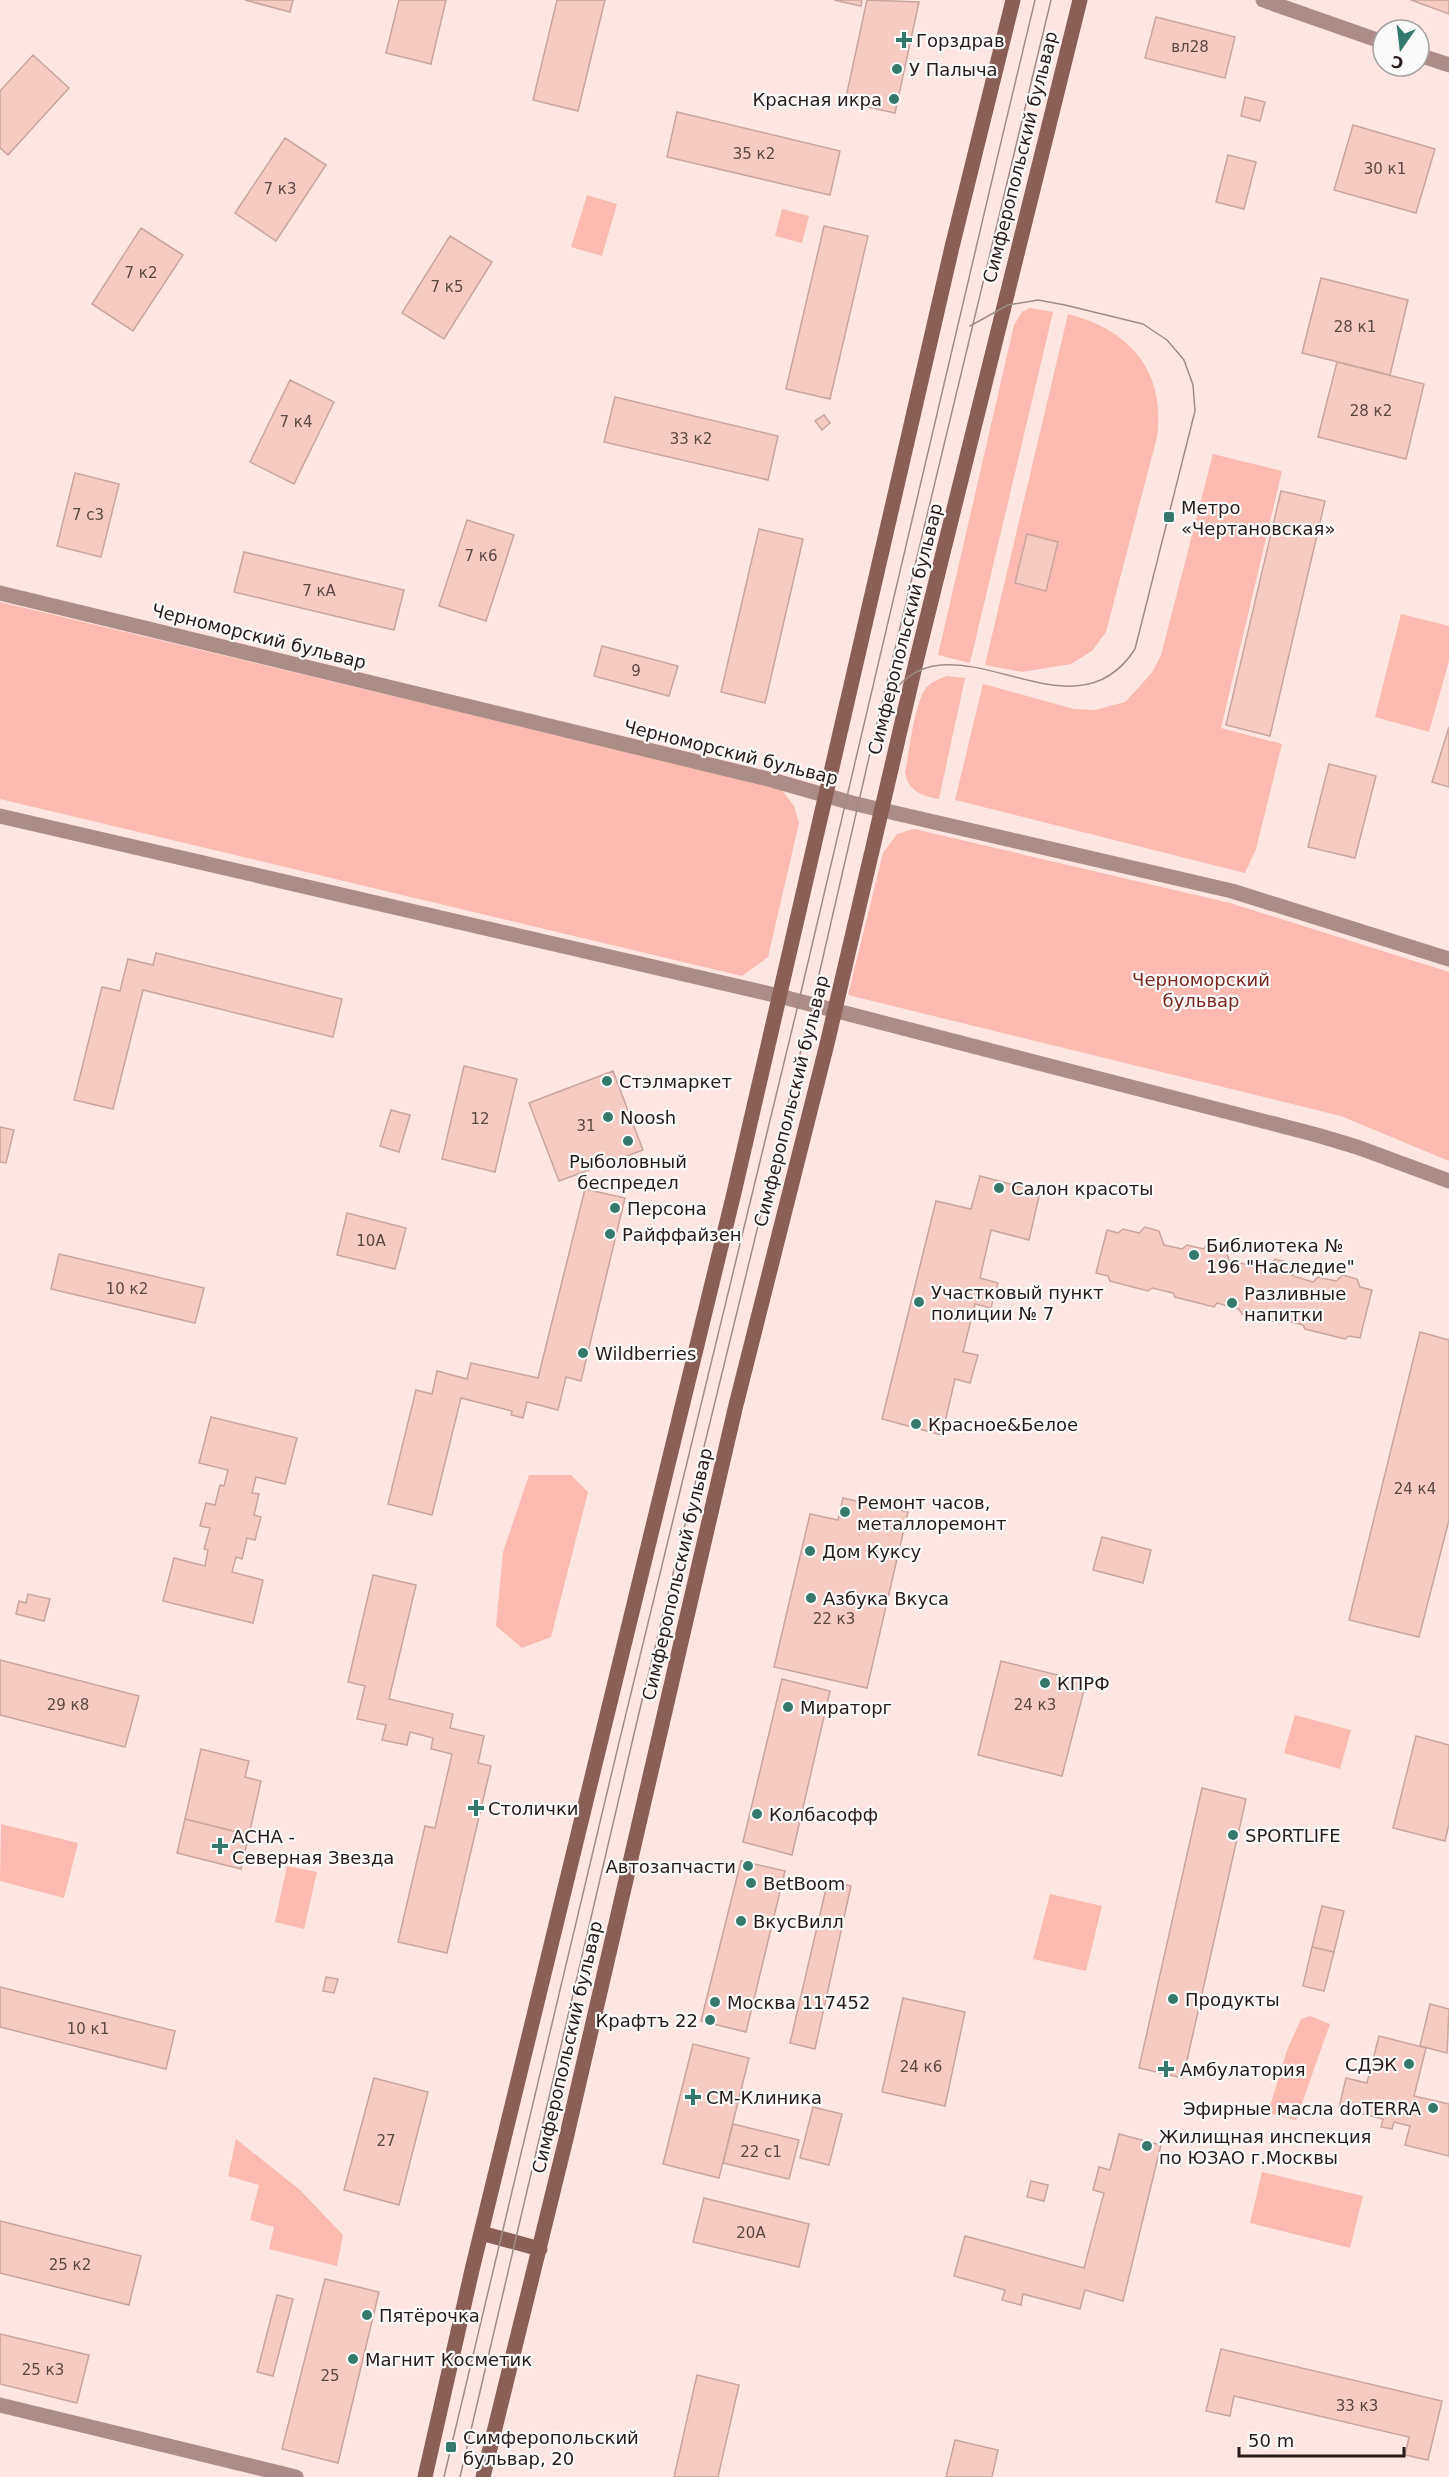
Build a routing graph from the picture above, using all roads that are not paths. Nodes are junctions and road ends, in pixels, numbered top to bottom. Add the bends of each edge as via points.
1 (1013, 0) edge
2 (1080, 0) edge
3 (1263, 0) edge
4 (1371, 38) edge
5 (1431, 59) edge
6 (1449, 65) edge
7 (0, 593) edge
8 (824, 795) junction
9 (882, 809) junction
10 (0, 816) edge
11 (1449, 959) edge
12 (779, 996) junction
13 (834, 1010) junction
14 (1449, 1181) edge
15 (481, 2234) junction
16 (540, 2249) junction
17 (0, 2405) edge
18 (296, 2477) edge
19 (425, 2477) edge
20 (483, 2477) edge

1 - 8 main road, Симферопольский бульвар
2 - 9 main road, Симферопольский бульвар
3 - 4 street
5 - 6 street
7 - 8 street, Черноморский бульвар
8 - 9 street, Черноморский бульвар
8 - 12 main road, Симферопольский бульвар
9 - 11 street, Черноморский бульвар via 1232,891
9 - 13 main road, Симферопольский бульвар
10 - 12 street
12 - 13 street
12 - 15 main road, Симферопольский бульвар
13 - 14 street via 1327,1138
13 - 16 main road, Симферопольский бульвар via 735,1409
15 - 16 main road
15 - 19 main road, Симферопольский бульвар
16 - 20 main road, Симферопольский бульвар
17 - 18 street

